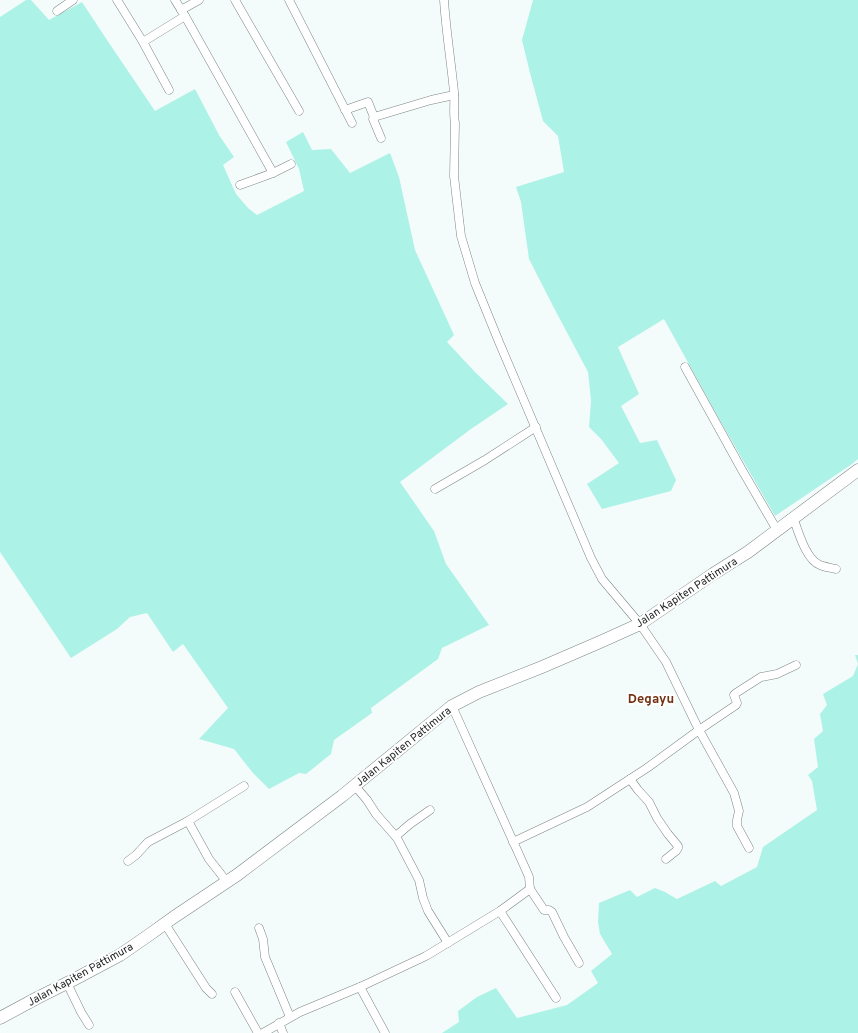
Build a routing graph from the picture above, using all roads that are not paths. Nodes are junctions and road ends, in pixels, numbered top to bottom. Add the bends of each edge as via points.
1 (73, 0) edge
2 (117, 0) edge
3 (175, 0) edge
4 (199, 0) edge
5 (235, 0) edge
6 (290, 0) edge
7 (444, 0) edge
8 (57, 11) dead end
9 (183, 13) junction
10 (143, 42) junction
11 (169, 90) dead end
12 (454, 94) junction
13 (345, 110) junction
14 (299, 111) dead end
15 (374, 117) junction
16 (352, 123) dead end
17 (381, 138) dead end
18 (290, 164) dead end
19 (273, 173) junction
20 (240, 185) dead end
21 (685, 367) dead end
22 (536, 427) junction
23 (858, 470) edge
24 (435, 489) dead end
25 (793, 517) junction
26 (777, 530) junction
27 (836, 569) dead end
28 (640, 624) junction
29 (796, 665) dead end
30 (452, 706) junction
31 (699, 730) junction
32 (630, 779) junction
33 (244, 786) dead end
34 (355, 786) junction
35 (430, 810) dead end
36 (188, 821) junction
37 (396, 836) junction
38 (513, 842) junction
39 (749, 848) dead end
40 (666, 859) dead end
41 (128, 861) dead end
42 (227, 882) junction
43 (530, 889) junction
44 (500, 911) junction
45 (165, 924) junction
46 (259, 928) dead end
47 (448, 943) junction
48 (579, 963) dead end
49 (67, 984) junction
50 (360, 987) junction
51 (234, 992) dead end
52 (212, 994) dead end
53 (556, 998) dead end
54 (290, 1017) junction
55 (0, 1018) edge
56 (279, 1023) junction
57 (89, 1025) dead end
58 (258, 1033) edge
59 (263, 1033) edge
60 (283, 1033) edge
61 (385, 1033) edge

1 - 8 street
2 - 10 street
3 - 9 street
4 - 9 street
5 - 14 street
6 - 13 street
7 - 12 street
9 - 10 street
9 - 19 street
10 - 11 street
12 - 15 street
12 - 22 street via 454,176 461,236 475,283
13 - 15 street via 368,102
13 - 16 street
15 - 17 street
18 - 19 street
19 - 20 street
21 - 26 street
22 - 24 street
22 - 28 street via 591,558 602,578
23 - 25 street, Jalan Kapiten Pattimura
25 - 26 street, Jalan Kapiten Pattimura
25 - 27 street via 804,545 816,563
26 - 28 street, Jalan Kapiten Pattimura
28 - 30 street, Jalan Kapiten Pattimura via 479,692
28 - 31 street via 666,662
29 - 31 street via 777,674 761,677 736,693 736,705
30 - 34 street, Jalan Kapiten Pattimura
30 - 38 street
31 - 32 street
31 - 39 street via 734,793 740,811 737,826
32 - 38 street via 587,807
32 - 40 street via 649,802 657,818 678,846
33 - 36 street
34 - 37 street
34 - 42 street, Jalan Kapiten Pattimura
35 - 37 street
36 - 41 street via 148,842
36 - 42 street via 209,858
37 - 47 street via 419,880 428,911
38 - 43 street via 529,877
42 - 45 street, Jalan Kapiten Pattimura
43 - 44 street
43 - 48 street via 544,910 552,912
44 - 47 street
44 - 53 street
45 - 49 street, Jalan Kapiten Pattimura via 120,955
45 - 52 street
46 - 54 street via 264,942 265,957
47 - 50 street
49 - 55 street, Jalan Kapiten Pattimura
49 - 57 street
50 - 54 street
50 - 61 street
51 - 58 street
54 - 56 street
56 - 59 street
56 - 60 street

